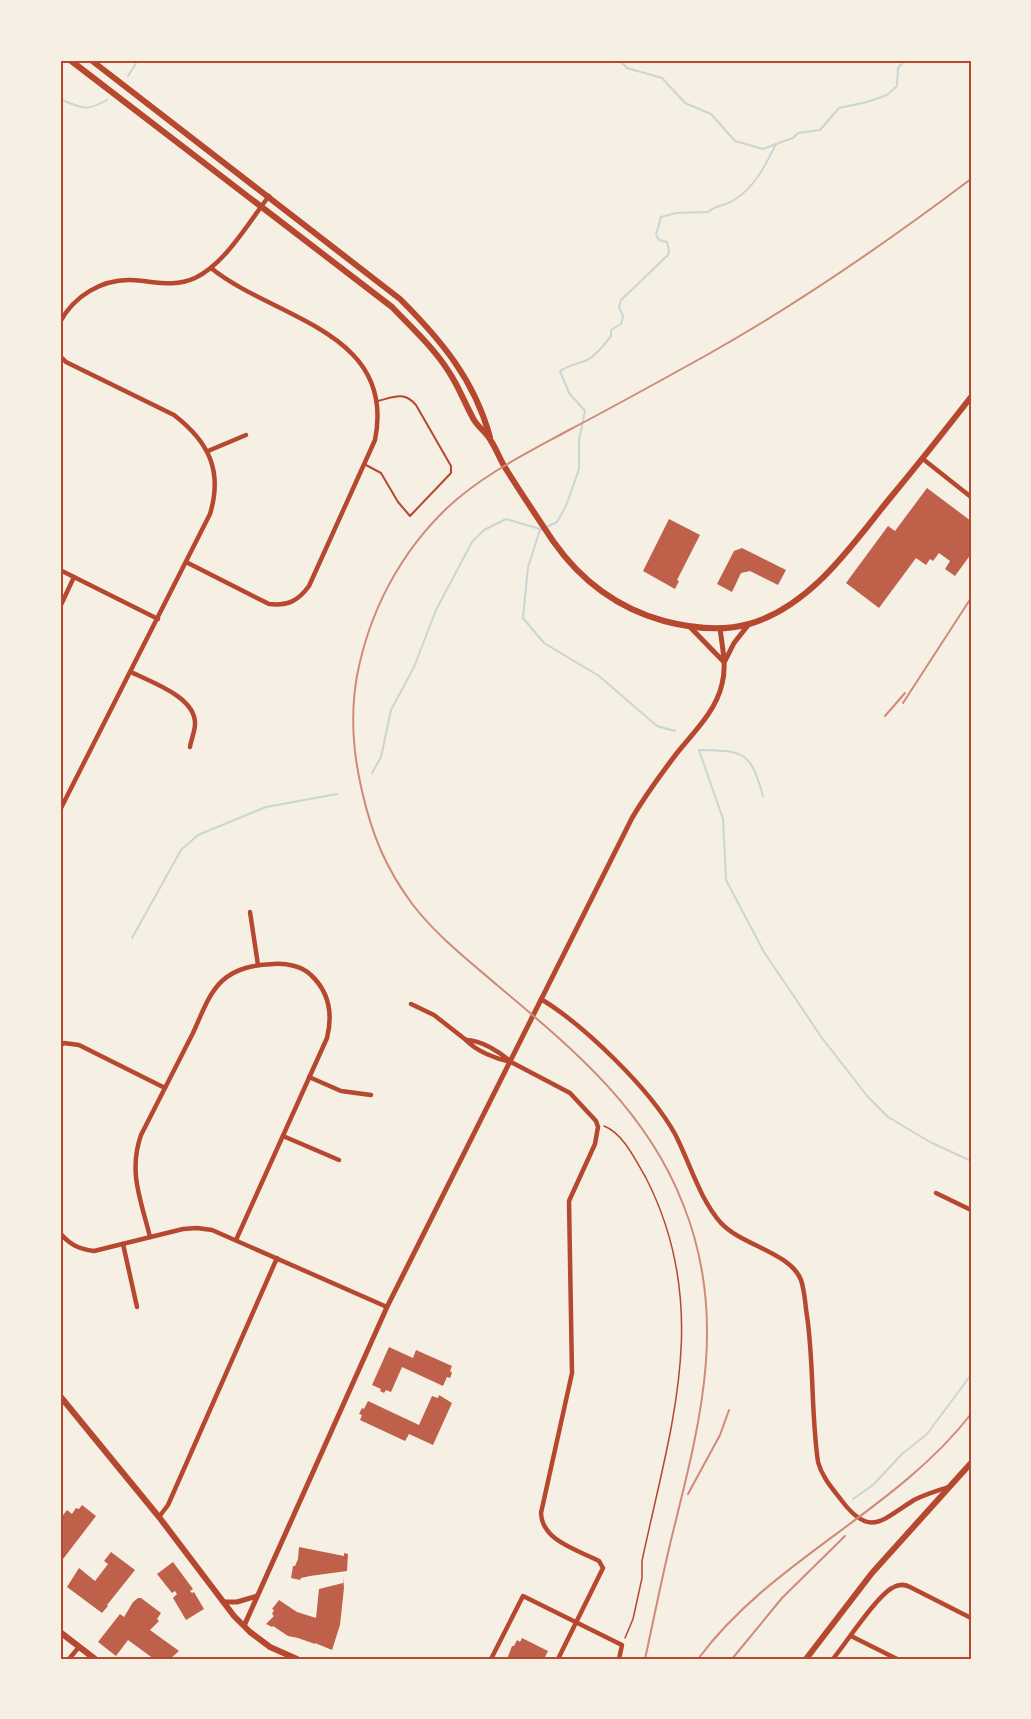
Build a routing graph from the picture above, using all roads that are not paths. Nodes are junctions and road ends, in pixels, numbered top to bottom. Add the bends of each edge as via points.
1 (69, 60) edge
2 (91, 60) edge
3 (268, 196) junction
4 (261, 206) junction
5 (211, 268) junction
6 (60, 322) edge
7 (60, 356) edge
8 (971, 397) edge
9 (378, 401) junction
10 (246, 435) dead end
11 (491, 440) junction
12 (208, 451) junction
13 (923, 459) junction
14 (364, 464) junction
15 (971, 497) edge
16 (186, 562) junction
17 (60, 570) edge
18 (74, 577) junction
19 (60, 607) edge
20 (158, 619) junction
21 (749, 624) junction
22 (690, 627) junction
23 (720, 628) junction
24 (724, 663) junction
25 (131, 672) junction
26 (190, 747) dead end
27 (60, 810) edge
28 (250, 912) dead end
29 (258, 965) junction
30 (541, 999) junction
31 (411, 1005) dead end
32 (62, 1045) edge
33 (511, 1062) junction
34 (309, 1077) junction
35 (165, 1088) junction
36 (371, 1095) dead end
37 (283, 1136) junction
38 (339, 1160) dead end
39 (936, 1193) dead end
40 (971, 1210) edge
41 (60, 1233) edge
42 (150, 1237) junction
43 (236, 1240) junction
44 (123, 1244) junction
45 (277, 1258) junction
46 (137, 1307) dead end
47 (387, 1307) junction
48 (60, 1396) edge
49 (971, 1463) edge
50 (948, 1487) junction
51 (159, 1518) junction
52 (256, 1596) junction
53 (224, 1602) junction
54 (971, 1618) edge
55 (577, 1623) junction
56 (244, 1626) junction
57 (60, 1632) edge
58 (851, 1636) junction
59 (79, 1647) junction
60 (90, 1658) edge
61 (69, 1659) edge
62 (297, 1659) edge
63 (491, 1659) edge
64 (558, 1659) edge
65 (619, 1659) edge
66 (806, 1659) edge
67 (833, 1659) edge
68 (897, 1659) edge

1 - 4 main road
2 - 3 main road
3 - 4 street
3 - 11 main road via 400,299 434,333 458,364
4 - 5 street
4 - 11 main road via 392,308 426,342 449,371 475,422
5 - 6 street via 177,283 131,280 95,288 78,299
5 - 9 street via 313,324 345,347 362,364
7 - 12 street via 174,415
8 - 13 main road
9 - 14 street via 375,440
9 - 14 lane via 409,398 451,466 451,473 410,516 381,473
10 - 12 street
11 - 22 main road via 523,496 581,575 617,602 645,615
12 - 16 street via 214,499
13 - 15 street
13 - 21 main road via 819,582 770,616
14 - 16 street via 309,586 292,603 269,604
16 - 20 street
17 - 18 street
18 - 19 street
18 - 20 street
20 - 25 street
21 - 23 main road
21 - 24 street
22 - 23 main road
22 - 24 street
23 - 24 street
24 - 30 street via 718,697 632,818
25 - 26 street via 187,704 195,723
25 - 27 street
28 - 29 street
29 - 34 street via 295,966 309,972 327,995 331,1023
29 - 35 street via 233,973 213,992
30 - 33 street
30 - 50 street via 598,1045 647,1095 674,1133 710,1208 721,1222 743,1240 782,1259 800,1277 811,1350 818,1462 824,1477 850,1511 872,1524 925,1494
31 - 33 street via 434,1015 466,1040 473,1040
32 - 35 street via 79,1045
33 - 47 street
33 - 55 street via 570,1093 598,1130 569,1201 572,1373 541,1513 549,1534 603,1565
34 - 36 street via 341,1091
34 - 37 street
35 - 42 street via 141,1135 134,1161
37 - 38 street
37 - 43 street
39 - 40 street
41 - 44 street via 79,1249 94,1251
42 - 43 street via 197,1228
42 - 44 street
43 - 45 street
44 - 46 street
45 - 47 street
45 - 51 street
47 - 52 street
48 - 51 main road
49 - 50 main road
50 - 66 main road via 872,1573
51 - 53 main road
52 - 53 street
52 - 56 street
53 - 56 main road
54 - 58 street via 900,1585 891,1588
55 - 63 street via 523,1596
55 - 64 street
55 - 65 street via 622,1645
56 - 62 main road via 270,1647
57 - 59 main road
58 - 67 street
58 - 68 street
59 - 60 main road
59 - 61 street

